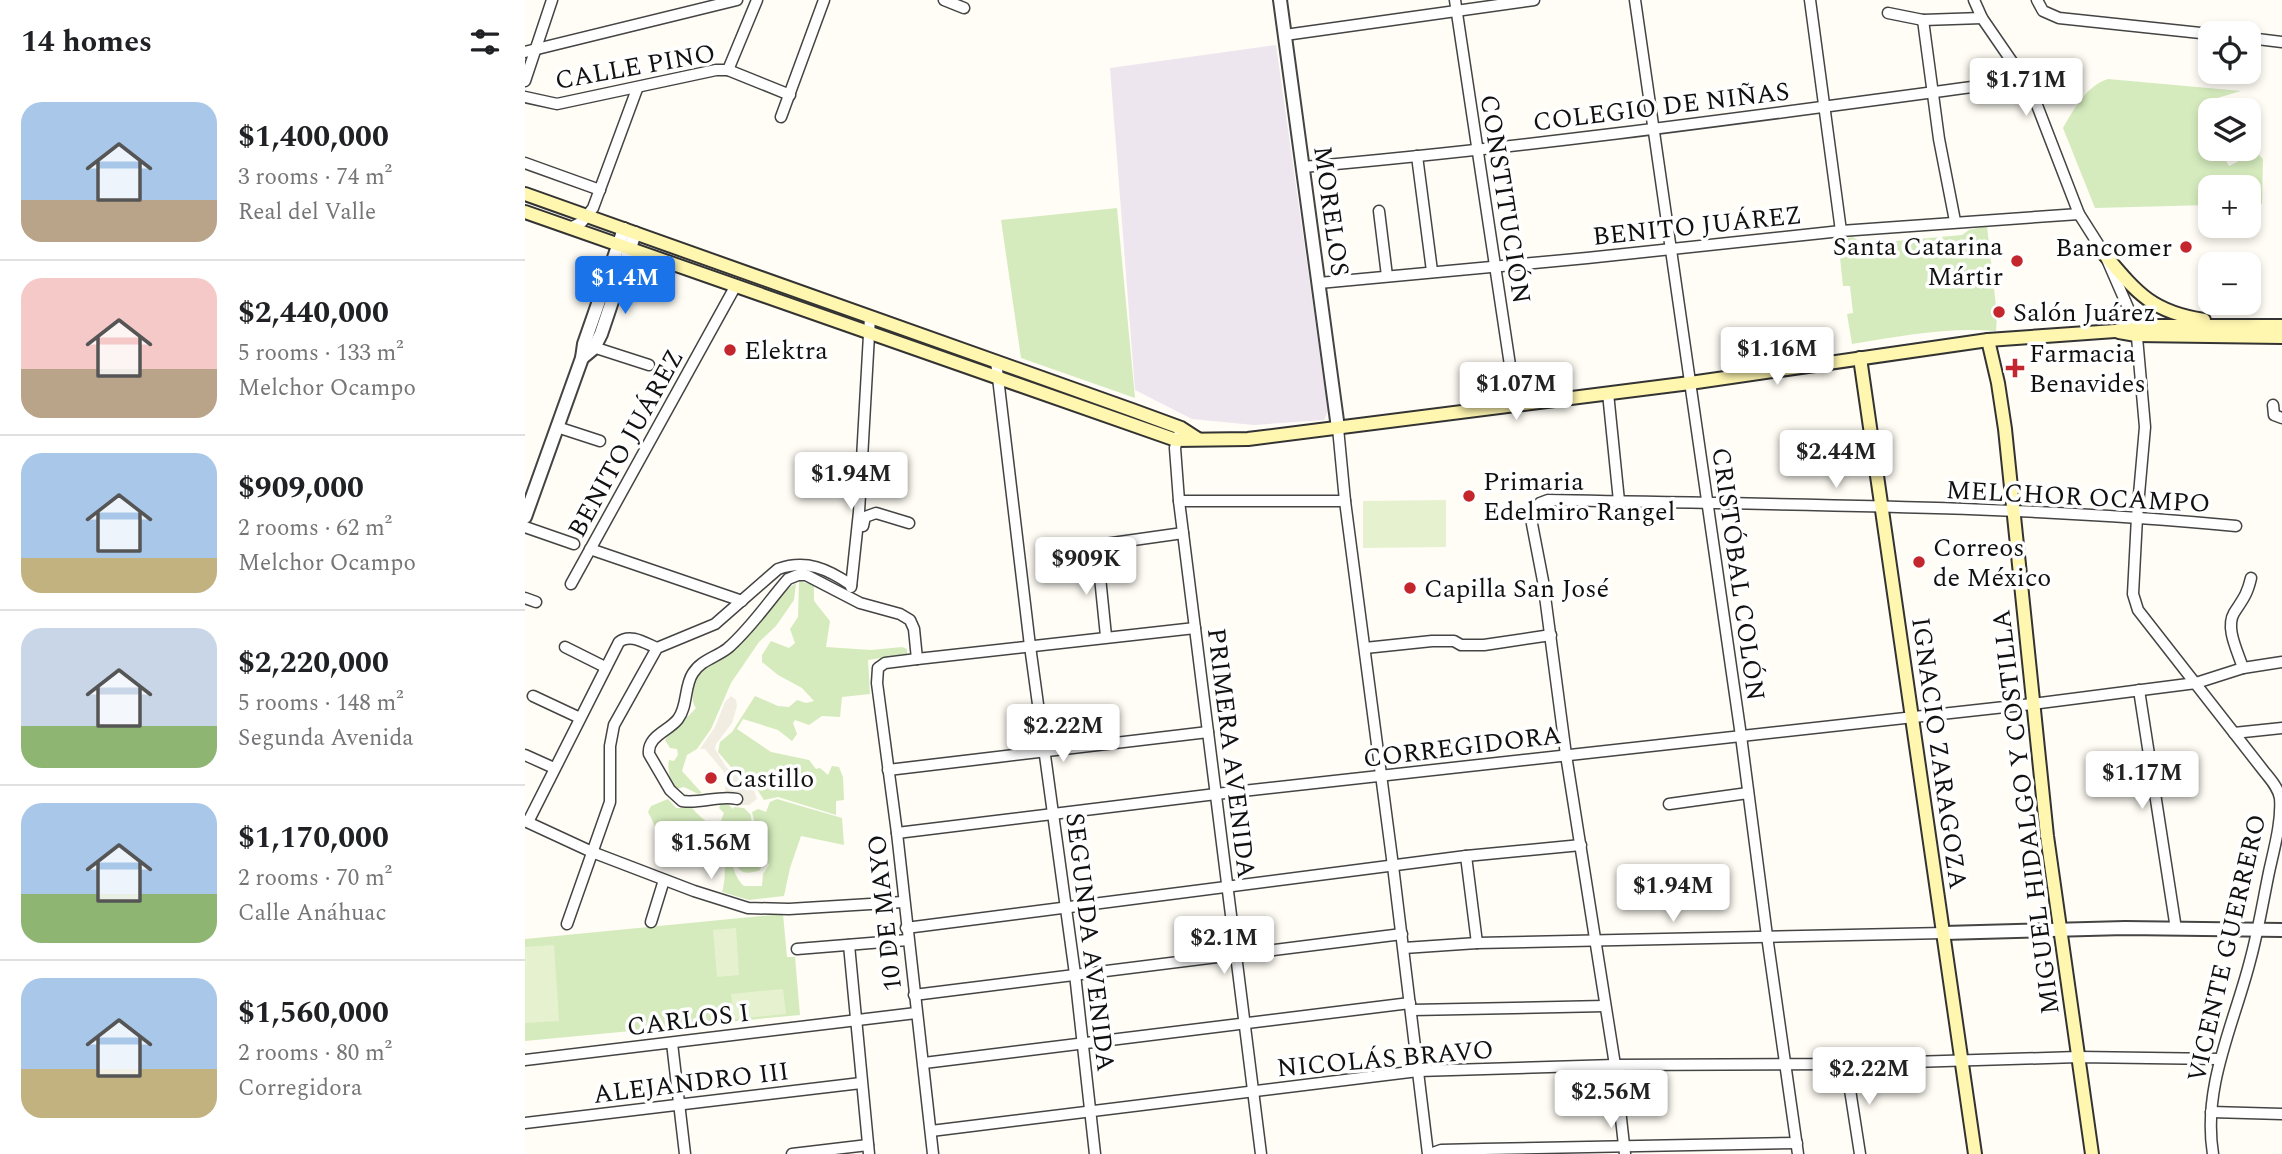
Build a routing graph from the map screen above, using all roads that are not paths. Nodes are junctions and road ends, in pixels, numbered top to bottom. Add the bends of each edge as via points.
1 (552, 0) edge
2 (737, 0) edge
3 (757, 0) edge
4 (824, 0) edge
5 (944, 0) edge
6 (1280, 0) edge
7 (1534, 0) edge
8 (1635, 0) edge
9 (1810, 0) edge
10 (1974, 0) edge
11 (2037, 0) edge
12 (1455, 5) edge
13 (964, 8) dead end
14 (1888, 13) dead end
15 (1982, 18) junction
16 (1923, 20) junction
17 (2198, 33) edge
18 (1285, 35) junction
19 (2261, 39) edge
20 (2282, 41) edge
21 (537, 48) junction
22 (525, 52) edge
23 (728, 71) junction
24 (2024, 80) junction
25 (525, 81) edge
26 (637, 89) junction
27 (1932, 92) junction
28 (790, 95) junction
29 (525, 97) edge
30 (1825, 107) junction
31 (781, 117) dead end
32 (1652, 128) junction
33 (1476, 149) junction
34 (1417, 156) junction
35 (525, 163) edge
36 (1303, 167) junction
37 (600, 190) junction
38 (526, 195) edge
39 (1379, 211) dead end
40 (525, 212) edge
41 (2079, 214) junction
42 (589, 216) junction
43 (1955, 221) junction
44 (570, 228) junction
45 (629, 231) junction
46 (1841, 231) junction
47 (624, 246) junction
48 (1671, 248) junction
49 (2105, 255) junction
50 (1494, 265) junction
51 (1432, 271) junction
52 (1387, 276) junction
53 (1319, 283) junction
54 (735, 287) junction
55 (870, 317) junction
56 (2245, 326) junction
57 (2282, 327) edge
58 (2136, 330) junction
59 (870, 334) junction
60 (2282, 337) edge
61 (1988, 341) junction
62 (589, 346) junction
63 (1860, 358) junction
64 (996, 361) junction
65 (649, 365) dead end
66 (998, 378) junction
67 (1689, 383) junction
68 (1608, 393) junction
69 (1516, 405) junction
70 (2273, 405) dead end
71 (2282, 418) edge
72 (557, 427) junction
73 (1338, 428) junction
74 (1179, 434) junction
75 (600, 441) dead end
76 (1179, 501) junction
77 (1345, 501) junction
78 (1619, 501) junction
79 (1708, 501) junction
80 (1883, 507) junction
81 (2014, 511) junction
82 (525, 517) edge
83 (2137, 517) junction
84 (909, 523) dead end
85 (2236, 526) dead end
86 (525, 527) edge
87 (1183, 533) junction
88 (574, 544) dead end
89 (590, 549) junction
90 (2251, 578) dead end
91 (572, 584) dead end
92 (851, 585) junction
93 (525, 598) edge
94 (849, 598) junction
95 (742, 601) junction
96 (536, 602) dead end
97 (1195, 628) junction
98 (1551, 635) junction
99 (1106, 636) junction
100 (1030, 646) junction
101 (565, 647) dead end
102 (657, 648) junction
103 (1365, 648) junction
104 (917, 659) junction
105 (2282, 662) edge
106 (605, 667) junction
107 (2243, 668) junction
108 (2196, 683) junction
109 (2139, 690) junction
110 (533, 695) dead end
111 (2032, 704) junction
112 (1912, 716) junction
113 (580, 718) junction
114 (2282, 728) edge
115 (1208, 732) junction
116 (2234, 733) junction
117 (1741, 736) junction
118 (1045, 750) junction
119 (525, 755) edge
120 (1566, 755) junction
121 (554, 768) junction
122 (888, 770) junction
123 (1381, 776) junction
124 (2280, 790) edge
125 (1748, 793) junction
126 (1216, 794) junction
127 (737, 799) dead end
128 (1669, 804) dead end
129 (1054, 814) junction
130 (526, 821) edge
131 (897, 833) junction
132 (1581, 845) junction
133 (593, 852) junction
134 (1466, 856) junction
135 (1393, 866) junction
136 (664, 880) junction
137 (1228, 886) junction
138 (903, 902) junction
139 (1066, 907) junction
140 (650, 922) dead end
141 (567, 924) dead end
142 (907, 928) junction
143 (2176, 929) junction
144 (2257, 929) junction
145 (2282, 930) edge
146 (2061, 931) junction
147 (1944, 933) junction
148 (1402, 934) junction
149 (1767, 936) junction
150 (908, 940) junction
151 (1595, 940) junction
152 (1477, 943) junction
153 (849, 945) junction
154 (1404, 948) junction
155 (797, 949) dead end
156 (1237, 953) junction
157 (1075, 974) junction
158 (914, 995) junction
159 (1605, 1006) junction
160 (1411, 1007) junction
161 (916, 1013) junction
162 (855, 1020) junction
163 (1245, 1022) junction
164 (672, 1043) junction
165 (1084, 1044) junction
166 (2078, 1057) junction
167 (1961, 1059) junction
168 (2220, 1059) junction
169 (525, 1060) edge
170 (923, 1063) junction
171 (1785, 1064) junction
172 (1846, 1064) junction
173 (1615, 1065) junction
174 (1418, 1071) junction
175 (861, 1083) junction
176 (1254, 1090) junction
177 (680, 1105) junction
178 (1091, 1112) junction
179 (2211, 1112) junction
180 (2282, 1114) edge
181 (525, 1123) edge
182 (931, 1131) junction
183 (869, 1149) edge
184 (1625, 1149) edge
185 (1798, 1149) edge
186 (685, 1154) edge
187 (792, 1154) edge
188 (933, 1154) edge
189 (1095, 1154) edge
190 (1261, 1154) edge
191 (1429, 1154) edge
192 (1860, 1154) edge
193 (1975, 1154) edge
194 (2092, 1154) edge
195 (2213, 1154) edge

1 - 21 street
2 - 21 street
3 - 23 street
4 - 28 street
5 - 13 street
6 - 18 street, MORELOS
7 - 12 street
8 - 32 street, CRISTÓBAL COLÓN
9 - 30 street
10 - 15 street, VICENTE GUERRERO
11 - 17 street via 2043,10 2059,18
12 - 18 street
12 - 33 street, CONSTITUCIÓN
14 - 16 street
15 - 16 street
15 - 24 street, VICENTE GUERRERO
16 - 27 street
18 - 36 street, MORELOS
19 - 20 street
21 - 22 street
21 - 25 street
23 - 26 street, CALLE PINO via 703,72
23 - 28 street, CALLE PINO
24 - 27 street, COLEGIO DE NIÑAS
24 - 41 street, VICENTE GUERRERO
26 - 29 street, CALLE PINO via 557,104
26 - 37 street
27 - 30 street, COLEGIO DE NIÑAS
27 - 43 street
28 - 31 street
30 - 32 street, COLEGIO DE NIÑAS
30 - 46 street
32 - 33 street, COLEGIO DE NIÑAS
32 - 48 street, CRISTÓBAL COLÓN
33 - 34 street, COLEGIO DE NIÑAS
33 - 50 street, CONSTITUCIÓN
34 - 36 street, COLEGIO DE NIÑAS
34 - 51 street
35 - 37 street
36 - 53 street, MORELOS
37 - 42 street
38 - 42 main road
39 - 52 street
40 - 44 main road
41 - 43 street, BENITO JUÁREZ
41 - 49 street, VICENTE GUERRERO
42 - 44 street
42 - 45 main road
43 - 46 street, BENITO JUÁREZ
44 - 47 main road
45 - 47 street
45 - 55 main road
46 - 48 street, BENITO JUÁREZ
47 - 54 main road
47 - 62 street
48 - 50 street, BENITO JUÁREZ
48 - 67 street, CRISTÓBAL COLÓN
49 - 56 main road via 2136,292 2158,307 2195,319
49 - 58 street, VICENTE GUERRERO
50 - 51 street, BENITO JUÁREZ
50 - 69 street, CONSTITUCIÓN
51 - 52 street, BENITO JUÁREZ
52 - 53 street, BENITO JUÁREZ
53 - 73 street, MORELOS
54 - 59 main road
54 - 89 street, BENITO JUÁREZ
55 - 59 street
55 - 64 main road
56 - 57 main road
56 - 58 main road
58 - 60 main road
58 - 61 main road
58 - 83 street, VICENTE GUERRERO via 2145,427
59 - 66 main road
59 - 92 street
61 - 63 main road
61 - 81 main road, MIGUEL HIDALGO Y COSTILLA via 1998,383
62 - 65 street
62 - 72 street
63 - 67 main road
63 - 80 main road, IGNACIO ZARAGOZA
64 - 66 street, SEGUNDA AVENIDA
64 - 74 main road
66 - 74 main road
66 - 100 street, SEGUNDA AVENIDA
67 - 68 main road
67 - 79 street, CRISTÓBAL COLÓN
68 - 69 main road
68 - 78 street
69 - 73 main road
70 - 71 street via 2274,415
72 - 75 street
72 - 82 street
73 - 74 main road via 1248,439 1198,439
73 - 77 street
74 - 76 street, PRIMERA AVENIDA
76 - 77 street
76 - 87 street, PRIMERA AVENIDA
77 - 103 street
78 - 79 street, MELCHOR OCAMPO
78 - 98 street, MELCHOR OCAMPO via 1548,500 1532,515
79 - 80 street, MELCHOR OCAMPO
79 - 117 street, CRISTÓBAL COLÓN
80 - 81 street, MELCHOR OCAMPO
80 - 112 main road, IGNACIO ZARAGOZA
81 - 83 street, MELCHOR OCAMPO
81 - 111 main road, MIGUEL HIDALGO Y COSTILLA
83 - 85 street, MELCHOR OCAMPO
83 - 108 street, VICENTE GUERRERO via 2135,603
84 - 92 street via 876,513 866,517
86 - 88 street
87 - 97 street, PRIMERA AVENIDA
87 - 99 street via 1097,548
89 - 91 street, BENITO JUÁREZ
89 - 95 street
90 - 107 street via 2231,624
92 - 94 street
92 - 95 street via 814,565 797,564 778,569
93 - 96 street
94 - 104 street via 910,620
94 - 127 street via 806,575 788,579 726,649 698,667 678,720 651,742 649,754 681,801
95 - 102 street via 715,624
97 - 99 street
97 - 115 street, PRIMERA AVENIDA
98 - 103 street via 1484,645 1432,641
98 - 120 street
99 - 100 street
100 - 104 street
100 - 118 street, SEGUNDA AVENIDA
101 - 106 street
102 - 106 street via 625,637
102 - 133 street via 614,725 610,802
103 - 123 street
104 - 122 street, 10 DE MAYO via 878,668
105 - 107 street, CORREGIDORA
106 - 113 street
107 - 108 street, CORREGIDORA
108 - 109 street, CORREGIDORA
108 - 116 street, VICENTE GUERRERO
109 - 111 street, CORREGIDORA
109 - 143 street
110 - 113 street
111 - 112 street, CORREGIDORA
111 - 146 main road, MIGUEL HIDALGO Y COSTILLA
112 - 117 street, CORREGIDORA
112 - 147 main road, IGNACIO ZARAGOZA
113 - 121 street
114 - 116 street
115 - 118 street
115 - 126 street, PRIMERA AVENIDA
116 - 124 street, VICENTE GUERRERO
117 - 120 street, CORREGIDORA
117 - 125 street, CRISTÓBAL COLÓN
118 - 122 street
118 - 129 street, SEGUNDA AVENIDA
119 - 121 street
120 - 123 street, CORREGIDORA
120 - 132 street
121 - 130 street
122 - 131 street, 10 DE MAYO
123 - 126 street, CORREGIDORA
123 - 135 street
124 - 144 street, VICENTE GUERRERO via 2278,827
125 - 128 street
125 - 149 street, CRISTÓBAL COLÓN
126 - 129 street, CORREGIDORA
126 - 137 street, PRIMERA AVENIDA
129 - 131 street, CORREGIDORA
129 - 139 street, SEGUNDA AVENIDA
130 - 133 street
131 - 138 street, 10 DE MAYO
132 - 134 street
132 - 151 street
133 - 136 street
133 - 141 street
134 - 135 street
134 - 152 street
135 - 137 street
135 - 148 street
136 - 138 street via 762,910
136 - 140 street
137 - 139 street
137 - 156 street, PRIMERA AVENIDA
138 - 142 street, 10 DE MAYO
139 - 142 street
139 - 157 street, SEGUNDA AVENIDA
142 - 150 street, 10 DE MAYO
143 - 144 street
143 - 146 street
144 - 145 street
144 - 168 street, VICENTE GUERRERO
146 - 147 street
146 - 166 main road, MIGUEL HIDALGO Y COSTILLA
147 - 149 street
147 - 167 main road, IGNACIO ZARAGOZA
148 - 154 street
148 - 156 street
149 - 151 street
149 - 171 street, CRISTÓBAL COLÓN
150 - 153 street
150 - 158 street, 10 DE MAYO
151 - 152 street
151 - 159 street
152 - 154 street
153 - 155 street
153 - 162 street
154 - 160 street
156 - 157 street
156 - 163 street, PRIMERA AVENIDA
157 - 158 street
157 - 165 street, SEGUNDA AVENIDA
158 - 161 street, 10 DE MAYO
159 - 160 street
159 - 173 street
160 - 163 street
160 - 174 street
161 - 162 street, CARLOS I
161 - 170 street, 10 DE MAYO
162 - 164 street, CARLOS I
162 - 175 street
163 - 165 street
163 - 176 street, PRIMERA AVENIDA
164 - 169 street, CARLOS I
164 - 177 street
165 - 170 street
165 - 178 street, SEGUNDA AVENIDA
166 - 167 street, NICOLÁS BRAVO
166 - 168 street, NICOLÁS BRAVO
166 - 194 main road, MIGUEL HIDALGO Y COSTILLA
167 - 172 street, NICOLÁS BRAVO
167 - 193 main road, IGNACIO ZARAGOZA
168 - 179 street, VICENTE GUERRERO
170 - 182 street, 10 DE MAYO
171 - 172 street, NICOLÁS BRAVO
171 - 173 street, NICOLÁS BRAVO
171 - 185 street, CRISTÓBAL COLÓN
172 - 192 street
173 - 174 street, NICOLÁS BRAVO
173 - 184 street
174 - 176 street, NICOLÁS BRAVO
174 - 191 street
175 - 177 street, ALEJANDRO III
175 - 183 street
176 - 178 street, NICOLÁS BRAVO
176 - 190 street, PRIMERA AVENIDA
177 - 181 street, ALEJANDRO III
177 - 186 street
178 - 182 street, NICOLÁS BRAVO
178 - 189 street, SEGUNDA AVENIDA
179 - 180 street
179 - 195 street, VICENTE GUERRERO
182 - 188 street, 10 DE MAYO
183 - 187 street
184 - 185 street
184 - 191 street via 1441,1150

